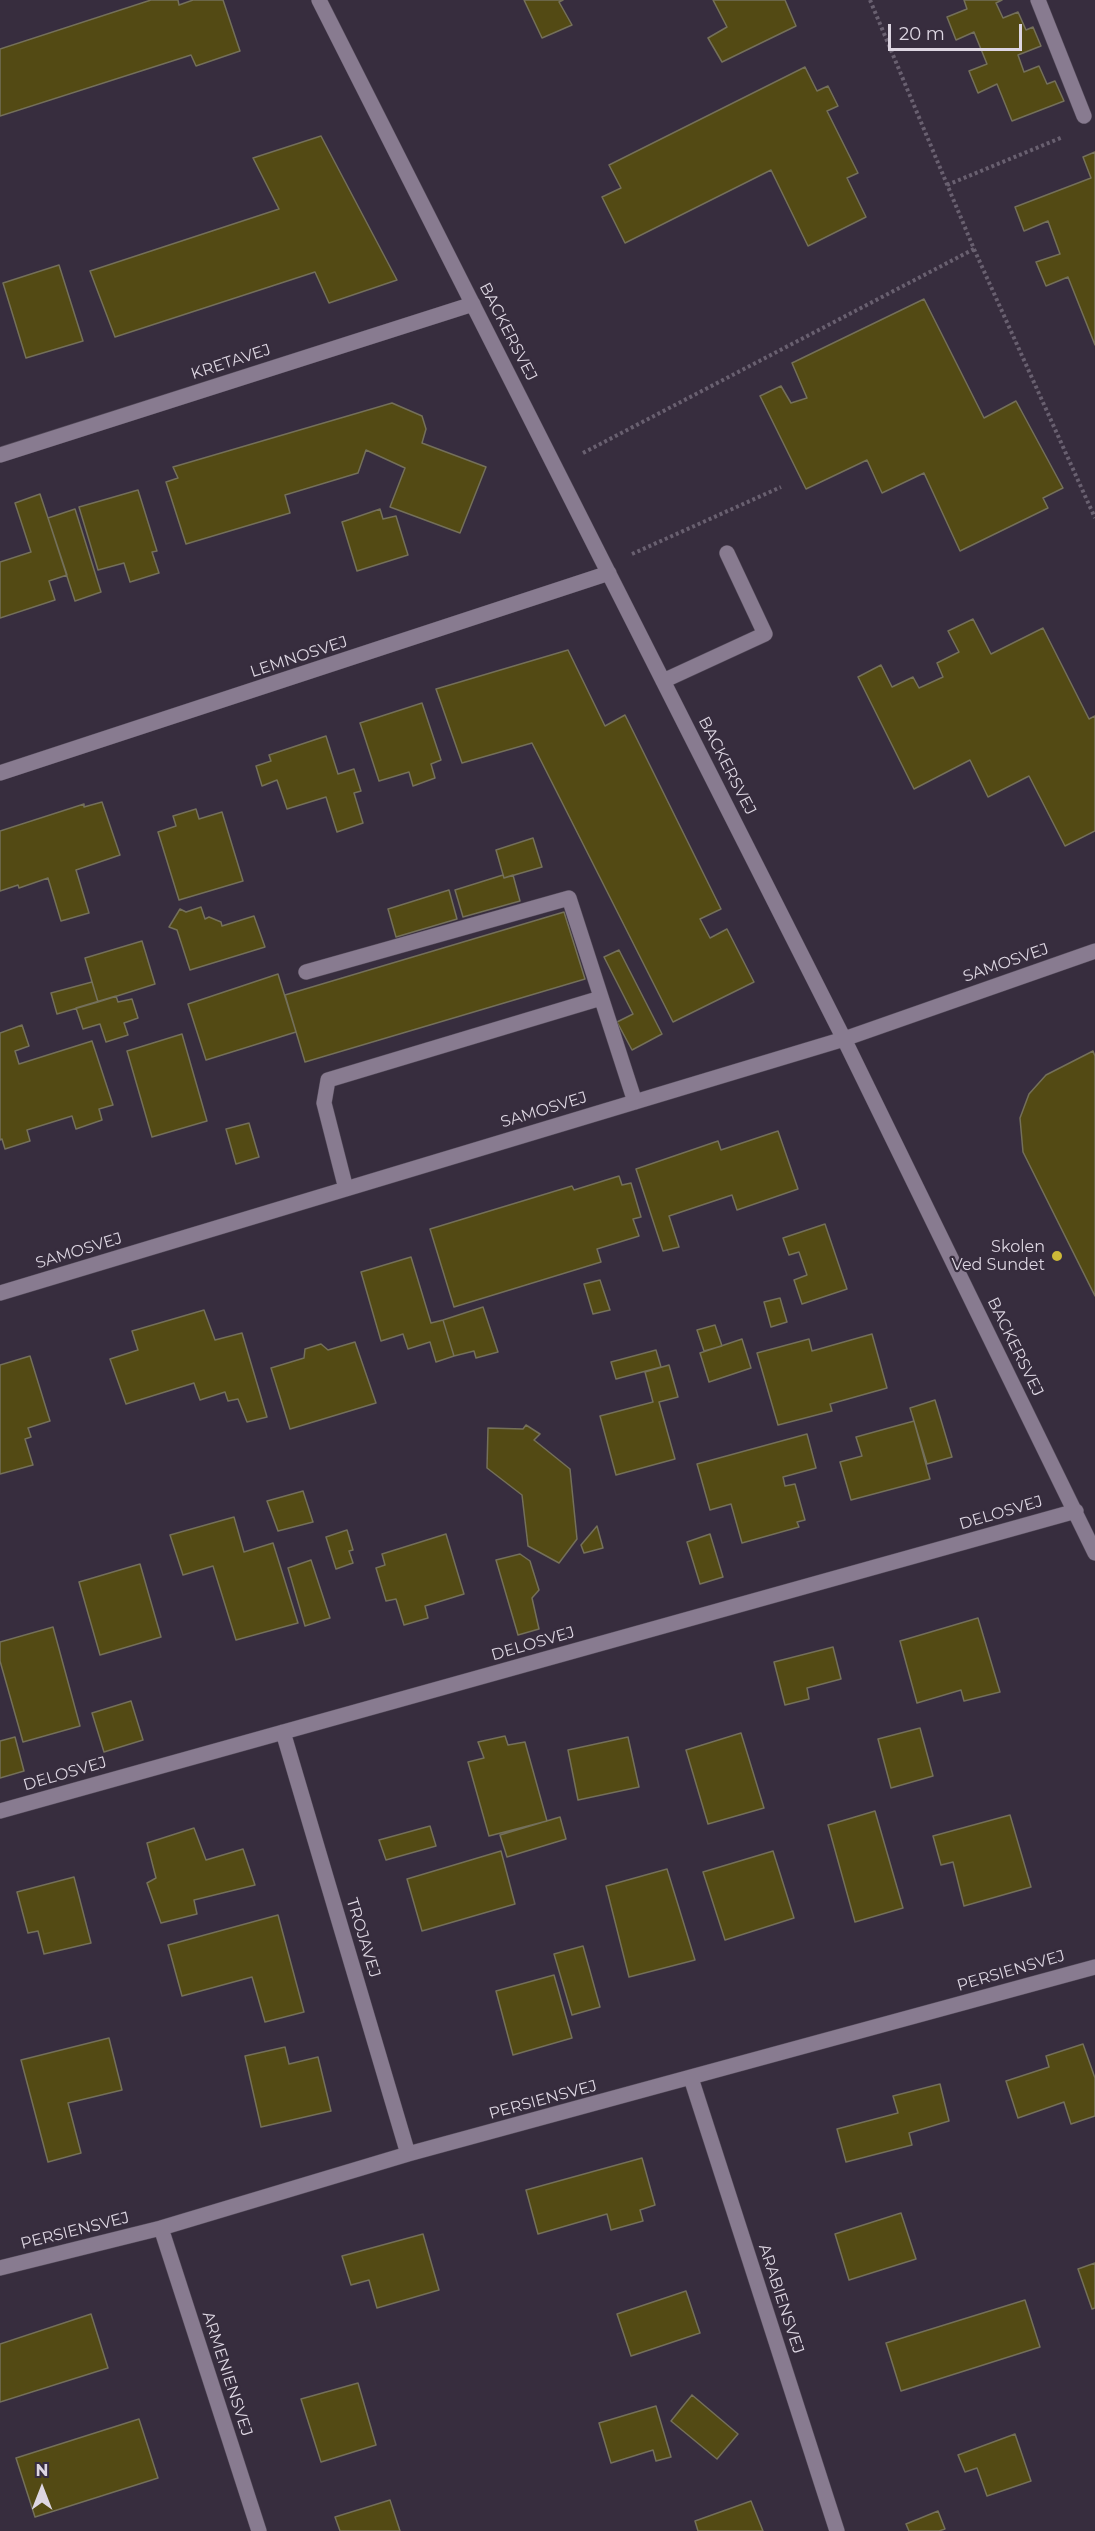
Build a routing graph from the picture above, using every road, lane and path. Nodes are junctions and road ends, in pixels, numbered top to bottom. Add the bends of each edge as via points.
1 (319, 0) edge
2 (870, 0) edge
3 (1038, 0) edge
4 (1084, 116) dead end
5 (1074, 133) dead end
6 (947, 185) junction
7 (974, 249) junction
8 (473, 304) junction
9 (0, 455) edge
10 (556, 467) junction
11 (781, 487) dead end
12 (1095, 518) edge
13 (727, 553) dead end
14 (607, 570) junction
15 (663, 681) junction
16 (0, 773) edge
17 (1095, 951) edge
18 (306, 972) dead end
19 (601, 998) junction
20 (844, 1039) junction
21 (634, 1102) junction
22 (346, 1189) junction
23 (0, 1293) edge
24 (1076, 1511) junction
25 (1090, 1530) edge
26 (1095, 1552) edge
27 (283, 1732) junction
28 (0, 1810) edge
29 (1095, 1966) edge
30 (691, 2078) junction
31 (408, 2154) junction
32 (161, 2228) junction
33 (0, 2268) edge
34 (259, 2531) edge
35 (837, 2531) edge

1 - 8 street, BACKERSVEJ
2 - 6 path
3 - 4 street
5 - 6 path
6 - 7 path
7 - 10 path
7 - 12 path
8 - 9 street, KRETAVEJ
8 - 10 street, BACKERSVEJ
10 - 14 street, BACKERSVEJ
11 - 14 path
13 - 15 street via 765,634
14 - 15 street, BACKERSVEJ
14 - 16 street, LEMNOSVEJ
15 - 20 street, BACKERSVEJ
17 - 20 street, SAMOSVEJ
18 - 19 street via 569,898
19 - 21 street
19 - 22 street via 328,1080 324,1102
20 - 21 street, SAMOSVEJ
20 - 24 street, BACKERSVEJ
21 - 22 street, SAMOSVEJ
22 - 23 street, SAMOSVEJ
24 - 25 street, BACKERSVEJ
24 - 27 street, DELOSVEJ
25 - 26 street, BACKERSVEJ
27 - 28 street, DELOSVEJ
27 - 31 street, TROJAVEJ
29 - 30 street, PERSIENSVEJ
30 - 31 street, PERSIENSVEJ
30 - 35 street, ARABIENSVEJ
31 - 32 street, PERSIENSVEJ
32 - 33 street, PERSIENSVEJ
32 - 34 street, ARMENIENSVEJ

